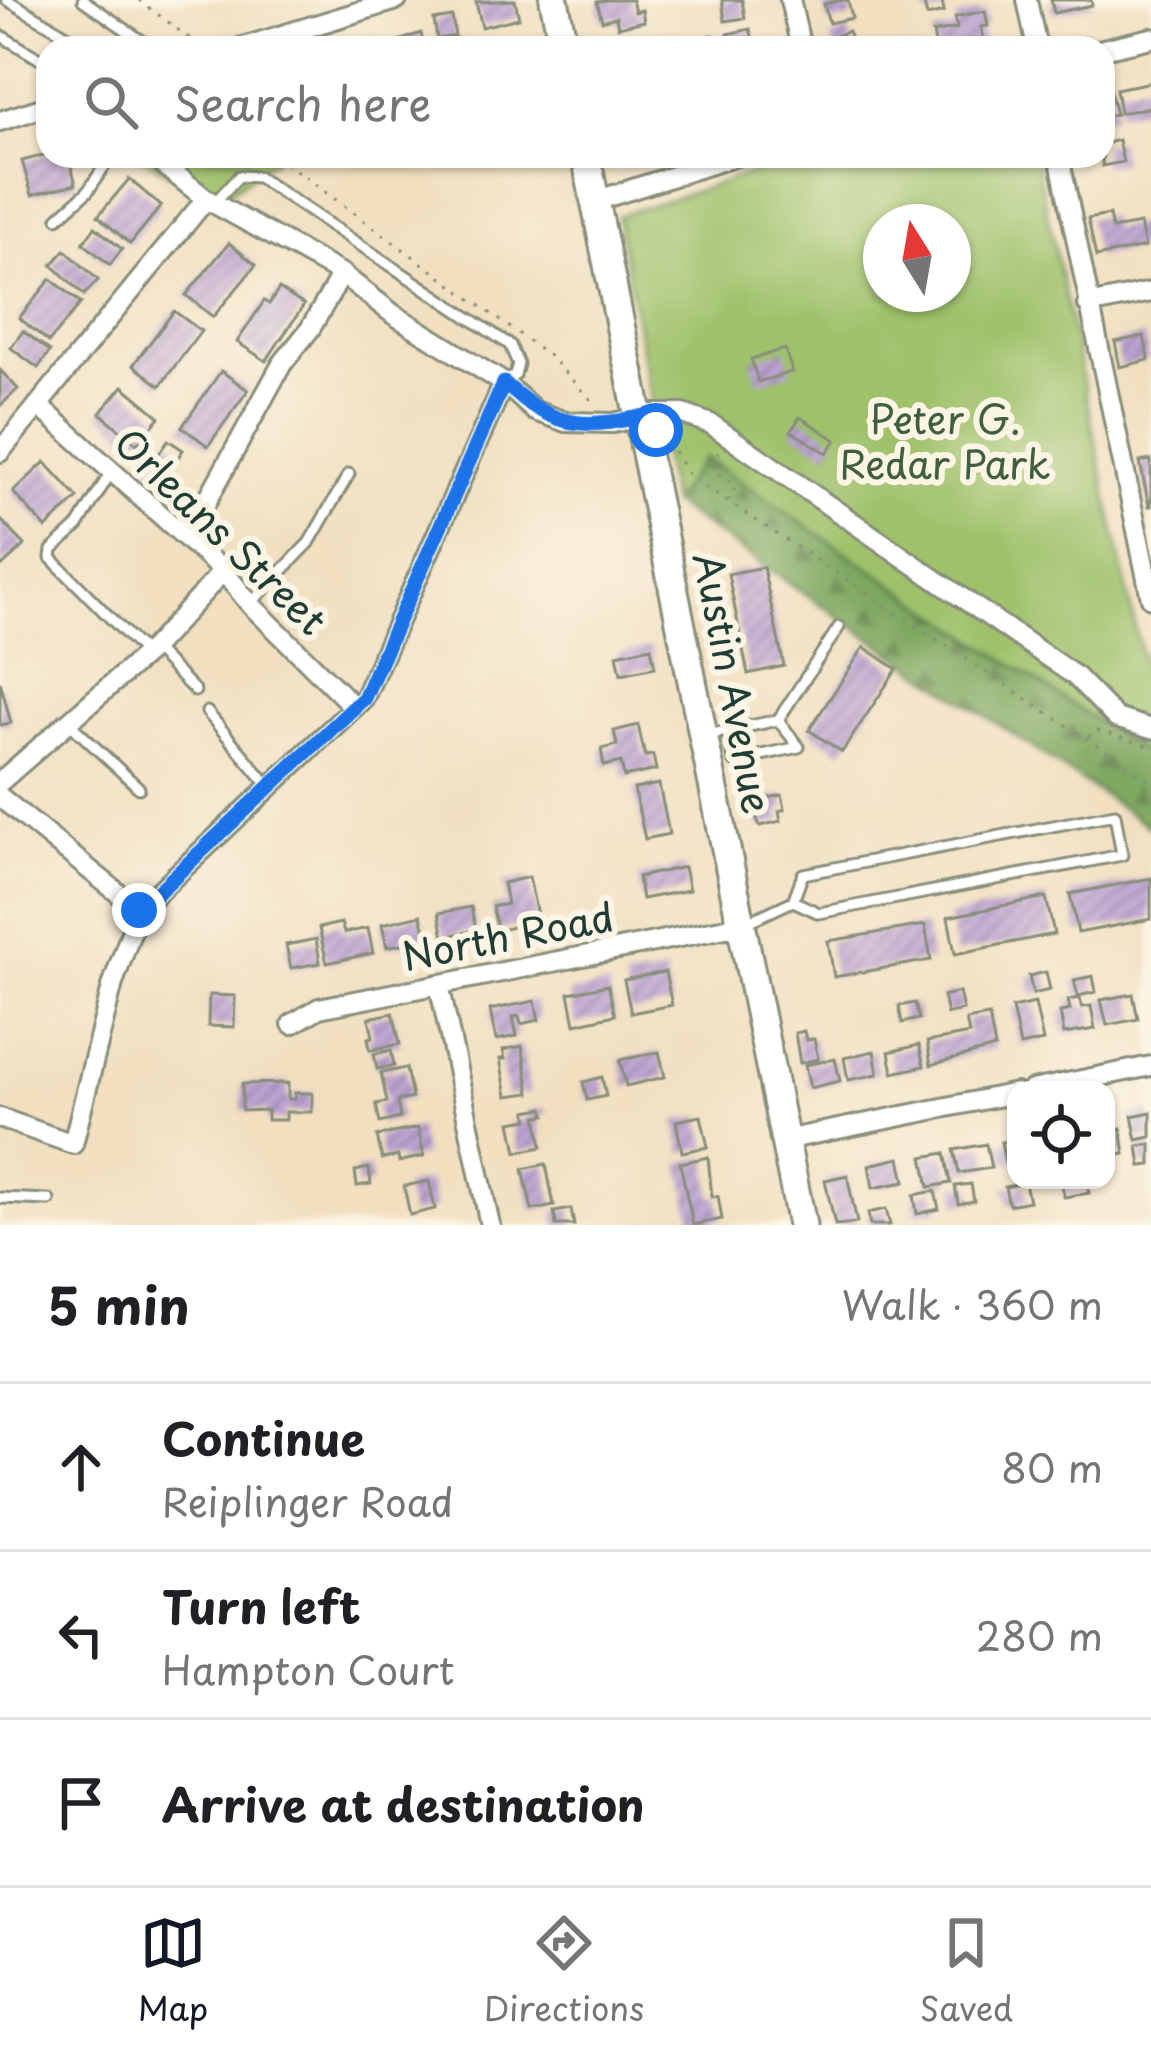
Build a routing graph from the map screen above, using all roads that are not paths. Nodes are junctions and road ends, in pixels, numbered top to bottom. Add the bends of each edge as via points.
1 (7, 0) edge
2 (83, 0) edge
3 (397, 0) edge
4 (554, 0) edge
5 (790, 0) edge
6 (1027, 0) edge
7 (0, 35) edge
8 (68, 36) edge
9 (135, 36) edge
10 (279, 36) edge
11 (562, 36) edge
12 (798, 36) edge
13 (1034, 36) edge
14 (1151, 38) edge
15 (1115, 46) edge
16 (36, 57) edge
17 (36, 110) edge
18 (0, 121) edge
19 (103, 168) edge
20 (168, 168) edge
21 (588, 168) edge
22 (698, 168) edge
23 (1061, 168) edge
24 (210, 201) junction
25 (595, 201) junction
26 (58, 218) dead end
27 (342, 274) junction
28 (1151, 292) edge
29 (1088, 305) junction
30 (504, 383) junction
31 (38, 406) junction
32 (642, 411) junction
33 (0, 452) edge
34 (111, 472) junction
35 (349, 475) dead end
36 (187, 536) junction
37 (1146, 547) edge
38 (223, 571) junction
39 (1151, 598) edge
40 (250, 604) junction
41 (839, 627) dead end
42 (150, 651) junction
43 (195, 691) dead end
44 (354, 707) junction
45 (207, 712) dead end
46 (778, 720) junction
47 (68, 722) junction
48 (1151, 729) edge
49 (715, 734) junction
50 (0, 782) edge
51 (139, 788) dead end
52 (270, 788) junction
53 (0, 797) edge
54 (793, 901) junction
55 (139, 910) junction
56 (741, 925) junction
57 (439, 984) junction
58 (292, 1024) dead end
59 (1151, 1066) edge
60 (1077, 1081) edge
61 (1007, 1095) edge
62 (0, 1118) edge
63 (784, 1140) junction
64 (0, 1198) edge
65 (49, 1201) dead end
66 (490, 1225) edge
67 (802, 1225) edge

1 - 8 lane
2 - 9 lane
3 - 10 street
4 - 11 street
5 - 12 street
6 - 13 street
7 - 16 lane
14 - 15 street
17 - 18 street
19 - 26 lane
20 - 24 street
21 - 25 street, Austin Avenue
22 - 25 street
23 - 29 street
24 - 27 street
24 - 30 lane via 239,176 258,176 510,345 518,364
24 - 31 street
25 - 32 street, Austin Avenue
27 - 30 street
27 - 36 street
28 - 29 street
29 - 37 street
30 - 32 street via 535,411 566,422 613,422
30 - 44 street
31 - 33 street
31 - 34 street, Orleans Street
32 - 48 street via 682,413 721,430 1076,676 1117,718
32 - 49 street, Austin Avenue
34 - 36 street, Orleans Street
34 - 42 lane via 51,558
35 - 40 lane via 309,543
36 - 38 street, Orleans Street
37 - 39 street
38 - 40 street, Orleans Street
38 - 42 street
40 - 44 street, Orleans Street
41 - 46 lane
42 - 43 lane
42 - 47 street
44 - 52 street
45 - 52 lane
46 - 49 lane
46 - 49 lane via 799,747 734,761
47 - 50 street
47 - 51 lane
49 - 56 street, Austin Avenue
52 - 55 street
53 - 55 street
54 - 54 lane via 803,874 1114,814 1122,855 819,914
54 - 56 lane
55 - 62 street via 73,1144
56 - 57 street, North Road
56 - 63 street, Austin Avenue
57 - 58 street, North Road via 319,1008
57 - 66 street
59 - 60 street
61 - 63 street
63 - 67 street, Austin Avenue
64 - 65 lane

